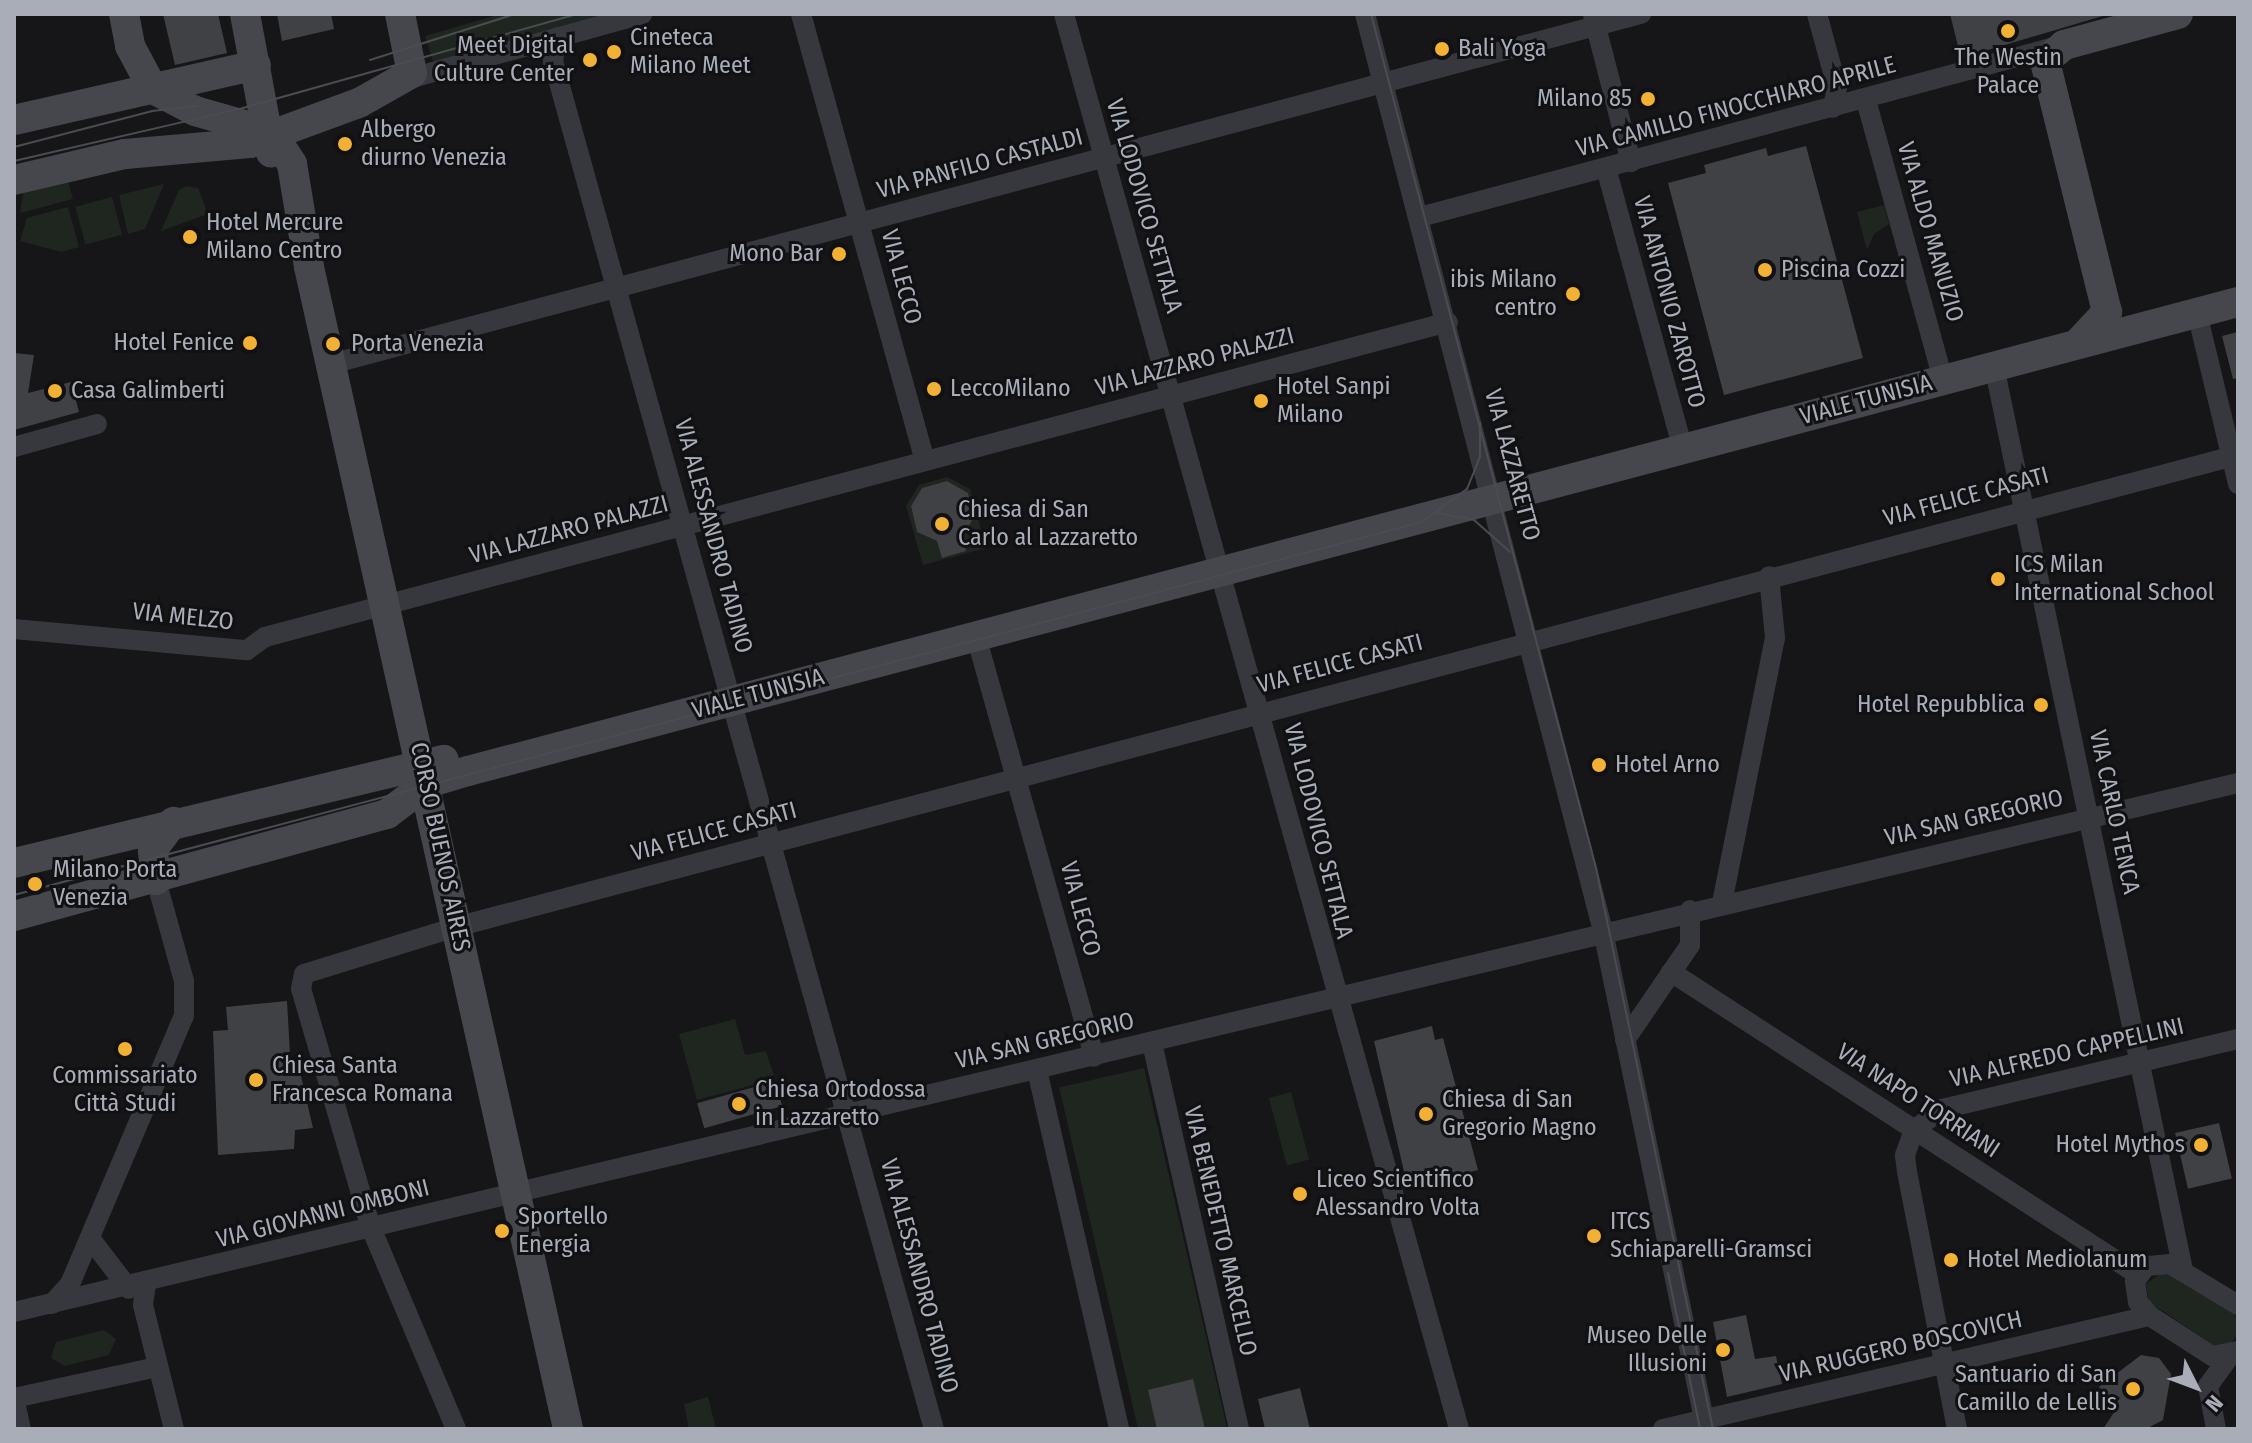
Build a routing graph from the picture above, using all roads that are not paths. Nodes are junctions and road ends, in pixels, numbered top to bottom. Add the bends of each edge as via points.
1 (101, 14) edge
2 (245, 14) edge
3 (642, 14) edge
4 (801, 14) edge
5 (1064, 14) edge
6 (1365, 14) edge
7 (1641, 14) edge
8 (1817, 14) edge
9 (2178, 14) edge
10 (404, 18) edge
11 (1594, 20) edge
12 (125, 25) edge
13 (558, 37) junction
14 (2064, 45) junction
15 (256, 65) junction
16 (408, 79) junction
17 (1383, 83) junction
18 (153, 89) junction
19 (1866, 100) junction
20 (1833, 108) junction
21 (14, 120) edge
22 (264, 146) junction
23 (1102, 158) junction
24 (1631, 162) junction
25 (1606, 168) junction
26 (14, 180) edge
27 (1420, 217) junction
28 (859, 223) junction
29 (617, 288) junction
30 (2238, 302) edge
31 (2107, 312) junction
32 (2197, 313) junction
33 (1448, 322) junction
34 (2159, 322) junction
35 (2074, 344) junction
36 (331, 364) junction
37 (1994, 366) junction
38 (1943, 379) junction
39 (1170, 396) junction
40 (97, 424) dead end
41 (14, 447) edge
42 (1683, 449) junction
43 (2235, 456) edge
44 (925, 461) junction
45 (2238, 484) edge
46 (1494, 500) junction
47 (2027, 508) junction
48 (686, 526) junction
49 (1219, 572) junction
50 (1769, 576) junction
51 (387, 604) junction
52 (14, 629) edge
53 (976, 636) junction
54 (1532, 642) junction
55 (730, 701) junction
56 (1261, 712) junction
57 (426, 774) junction
58 (1017, 778) junction
59 (2238, 783) edge
60 (2088, 818) junction
61 (173, 822) junction
62 (772, 843) junction
63 (14, 863) edge
64 (156, 880) junction
65 (1722, 903) junction
66 (1690, 910) junction
67 (14, 916) edge
68 (456, 927) junction
69 (1603, 931) junction
70 (1671, 972) junction
71 (1334, 997) junction
72 (2238, 1039) edge
73 (1625, 1040) junction
74 (1152, 1043) junction
75 (1094, 1057) junction
76 (2139, 1062) junction
77 (1037, 1070) junction
78 (848, 1114) junction
79 (1914, 1130) junction
80 (513, 1194) junction
81 (371, 1228) junction
82 (90, 1238) junction
83 (2183, 1270) junction
84 (2137, 1274) junction
85 (138, 1287) junction
86 (52, 1304) junction
87 (2238, 1304) edge
88 (14, 1312) edge
89 (2150, 1316) junction
90 (2233, 1354) edge
91 (1944, 1364) junction
92 (157, 1367) junction
93 (17, 1410) edge
94 (1705, 1424) edge
95 (174, 1429) edge
96 (456, 1429) edge
97 (568, 1429) edge
98 (934, 1429) edge
99 (1119, 1429) edge
100 (1239, 1429) edge
101 (1459, 1429) edge
102 (1663, 1429) edge
103 (1957, 1429) edge
104 (2216, 1429) edge

1 - 12 street
2 - 15 street, CORSO BUENOS AIRES
3 - 13 street
4 - 28 street, VIA LECCO
5 - 23 street, VIA LODOVICO SETTALA
6 - 17 street, VIA LAZZARETTO
7 - 11 street, VIA PANFILO CASTALDI
8 - 20 street via 1837,87
9 - 14 street
10 - 16 street via 414,62
11 - 17 street, VIA PANFILO CASTALDI
11 - 24 street, VIA ANTONIO ZAROTTO
12 - 18 street
13 - 16 street
13 - 29 street, VIA ALESSANDRO TADINO via 553,61
14 - 19 street, VIA CAMILLO FINOCCHIARO APRILE
14 - 31 street via 2049,54 2044,68
15 - 18 street
15 - 22 street, CORSO BUENOS AIRES
16 - 22 street
17 - 23 street, VIA PANFILO CASTALDI
17 - 27 street, VIA LAZZARETTO
18 - 21 street
18 - 22 street
19 - 20 street, VIA CAMILLO FINOCCHIARO APRILE
19 - 38 street, VIA ALDO MANUZIO
20 - 24 street, VIA CAMILLO FINOCCHIARO APRILE
22 - 26 street via 125,154
22 - 36 street, CORSO BUENOS AIRES via 292,164
23 - 28 street, VIA PANFILO CASTALDI
23 - 39 street, VIA LODOVICO SETTALA
24 - 25 street, VIA CAMILLO FINOCCHIARO APRILE
25 - 27 street, VIA CAMILLO FINOCCHIARO APRILE
25 - 42 street, VIA ANTONIO ZAROTTO
27 - 33 street, VIA LAZZARETTO
28 - 29 street, VIA PANFILO CASTALDI
28 - 44 street, VIA LECCO
29 - 36 street, VIA PANFILO CASTALDI
29 - 48 street, VIA ALESSANDRO TADINO
30 - 32 street, VIALE TUNISIA
31 - 34 street
31 - 35 street via 2097,329
32 - 34 street, VIALE TUNISIA
32 - 43 street
33 - 39 street, VIA LAZZARO PALAZZI
33 - 46 street, VIA LAZZARETTO
34 - 35 street, VIALE TUNISIA
35 - 37 street, VIALE TUNISIA
36 - 51 street, CORSO BUENOS AIRES
37 - 38 street, VIALE TUNISIA
37 - 47 street, VIA CARLO TENCA
38 - 42 street, VIALE TUNISIA
39 - 44 street, VIA LAZZARO PALAZZI
39 - 49 street, VIA LODOVICO SETTALA
40 - 41 street
42 - 46 street, VIALE TUNISIA
43 - 45 street
43 - 47 street, VIA FELICE CASATI
44 - 48 street, VIA LAZZARO PALAZZI
46 - 49 street, VIALE TUNISIA
46 - 54 street, VIA LAZZARETTO
47 - 50 street, VIA FELICE CASATI
47 - 60 street, VIA CARLO TENCA
48 - 51 street, VIA LAZZARO PALAZZI
48 - 55 street, VIA ALESSANDRO TADINO
49 - 53 street, VIALE TUNISIA
49 - 56 street, VIA LODOVICO SETTALA
50 - 54 street, VIA FELICE CASATI
50 - 65 street via 1775,638
51 - 52 street, VIA MELZO via 265,637 247,650
51 - 57 street, CORSO BUENOS AIRES
53 - 55 street, VIALE TUNISIA
53 - 58 street, VIA LECCO
54 - 56 street, VIA FELICE CASATI
54 - 69 street, VIA LAZZARETTO
55 - 57 street, VIALE TUNISIA via 589,740
55 - 62 street, VIA ALESSANDRO TADINO
56 - 58 street, VIA FELICE CASATI
56 - 71 street, VIA LODOVICO SETTALA
57 - 61 street, VIALE TUNISIA
57 - 64 street via 387,814
57 - 68 street, CORSO BUENOS AIRES
58 - 62 street, VIA FELICE CASATI
58 - 75 street, VIA LECCO
59 - 60 street, VIA SAN GREGORIO
60 - 65 street, VIA SAN GREGORIO
60 - 76 street, VIA CARLO TENCA
61 - 63 street, VIALE TUNISIA
61 - 64 street via 153,849
62 - 68 street, VIA FELICE CASATI
62 - 78 street, VIA ALESSANDRO TADINO
64 - 67 street
64 - 82 street via 184,981 180,1030
65 - 66 street, VIA SAN GREGORIO
66 - 69 street, VIA SAN GREGORIO
66 - 70 street via 1691,942
68 - 80 street, CORSO BUENOS AIRES
68 - 81 street, VIA FELICE CASATI via 304,974 301,989
69 - 71 street, VIA SAN GREGORIO
69 - 73 street, VIA LAZZARETTO
70 - 73 street
70 - 79 street, VIA NAPO TORRIANI
71 - 74 street, VIA SAN GREGORIO
71 - 101 street, VIA LODOVICO SETTALA
72 - 76 street, VIA ALFREDO CAPPELLINI
73 - 94 street, VIA LAZZARETTO
74 - 75 street, VIA SAN GREGORIO
74 - 100 street, VIA BENEDETTO MARCELLO
75 - 77 street, VIA SAN GREGORIO
76 - 79 street, VIA ALFREDO CAPPELLINI via 1942,1109
76 - 83 street, VIA CARLO TENCA
77 - 78 street, VIA SAN GREGORIO
77 - 99 street
78 - 80 street, VIA SAN GREGORIO
78 - 98 street, VIA ALESSANDRO TADINO
79 - 84 street, VIA NAPO TORRIANI
79 - 91 street via 1905,1162
80 - 81 street, VIA GIOVANNI OMBONI
80 - 97 street, CORSO BUENOS AIRES
81 - 85 street, VIA GIOVANNI OMBONI
81 - 96 street
82 - 85 street
82 - 86 street via 70,1284
83 - 84 street via 2157,1263
83 - 87 street
84 - 89 street via 2135,1297
85 - 86 street, VIA GIOVANNI OMBONI
85 - 92 street
86 - 88 street, VIA GIOVANNI OMBONI
89 - 90 street via 2212,1356
89 - 91 street, VIA RUGGERO BOSCOVICH
90 - 104 street via 2208,1386
91 - 94 street, VIA RUGGERO BOSCOVICH
91 - 103 street
92 - 93 street
92 - 95 street
94 - 102 street, VIA RUGGERO BOSCOVICH

